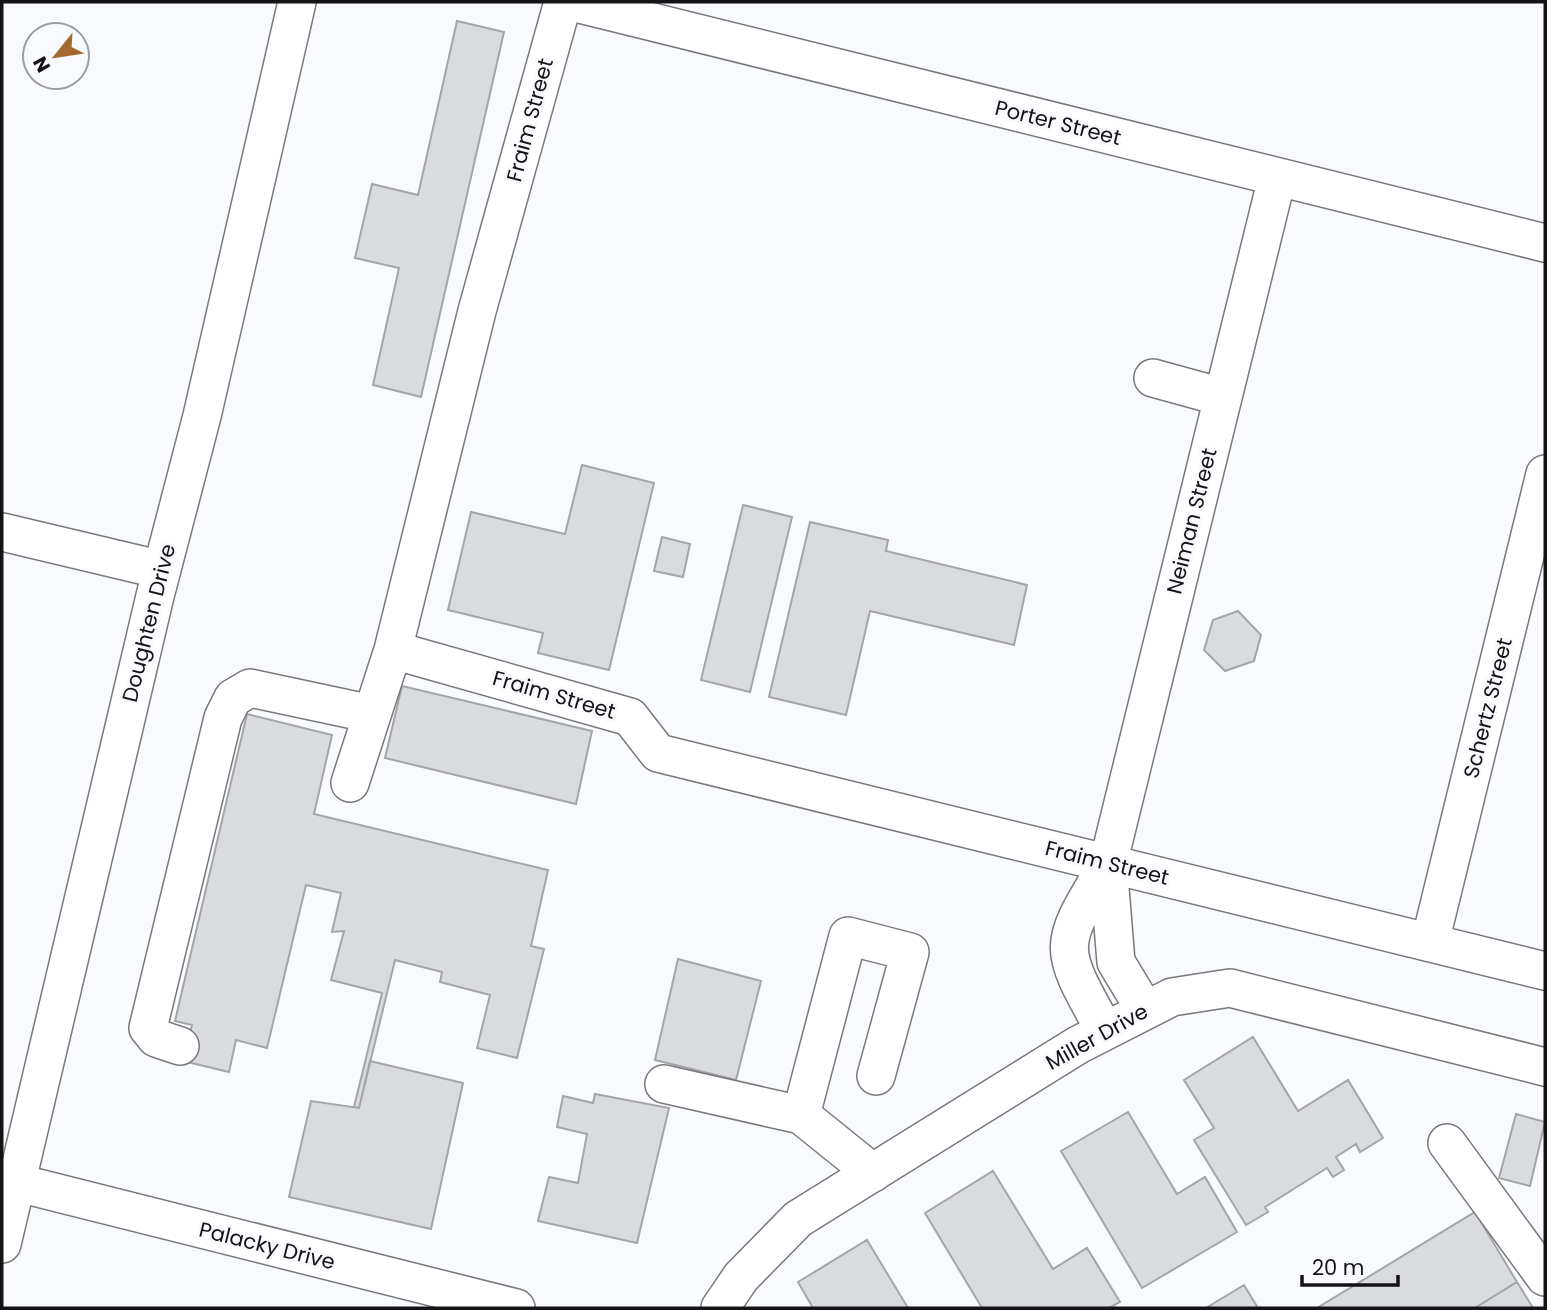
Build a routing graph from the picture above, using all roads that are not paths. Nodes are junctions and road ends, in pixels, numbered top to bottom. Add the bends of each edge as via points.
1 (297, 2) edge
2 (563, 2) edge
3 (572, 2) edge
4 (1277, 178) junction
5 (1545, 243) edge
6 (1153, 378) dead end
7 (1222, 397) junction
8 (1545, 474) edge
9 (2, 532) edge
10 (162, 570) junction
11 (393, 650) junction
12 (372, 714) junction
13 (350, 783) dead end
14 (1108, 864) junction
15 (1430, 942) junction
16 (1545, 971) edge
17 (1146, 1010) junction
18 (1105, 1031) junction
19 (180, 1046) dead end
20 (1545, 1067) edge
21 (876, 1076) dead end
22 (664, 1084) dead end
23 (801, 1115) junction
24 (1447, 1143) dead end
25 (873, 1173) junction
26 (9, 1181) edge
27 (2, 1244) edge
28 (1545, 1277) edge
29 (725, 1307) edge
30 (516, 1308) edge

1 - 10 street, Doughten Drive
2 - 11 street, Fraim Street via 477,310
3 - 4 street, Porter Street
4 - 5 street, Porter Street
4 - 7 street, Neiman Street
6 - 7 street
7 - 14 street, Neiman Street
8 - 15 street, Schertz Street
9 - 10 street
10 - 26 street, Doughten Drive
11 - 12 street
11 - 14 street, Fraim Street via 630,717 658,753
12 - 13 street
12 - 19 street via 250,688 233,698 223,718 148,1028 156,1038
14 - 15 street, Fraim Street
14 - 17 street, Neiman Street via 1116,962
14 - 18 street, Neiman Street via 1073,922 1067,950 1072,972
15 - 16 street, Fraim Street
17 - 18 street, Miller Drive
17 - 20 street, Miller Drive via 1194,991 1230,988
18 - 25 street, Miller Drive
21 - 23 street via 910,952 848,936
22 - 23 street
23 - 25 street
24 - 28 street
25 - 29 street, Miller Drive via 798,1219 741,1277
26 - 27 street, Doughten Drive
26 - 30 street, Palacky Drive

